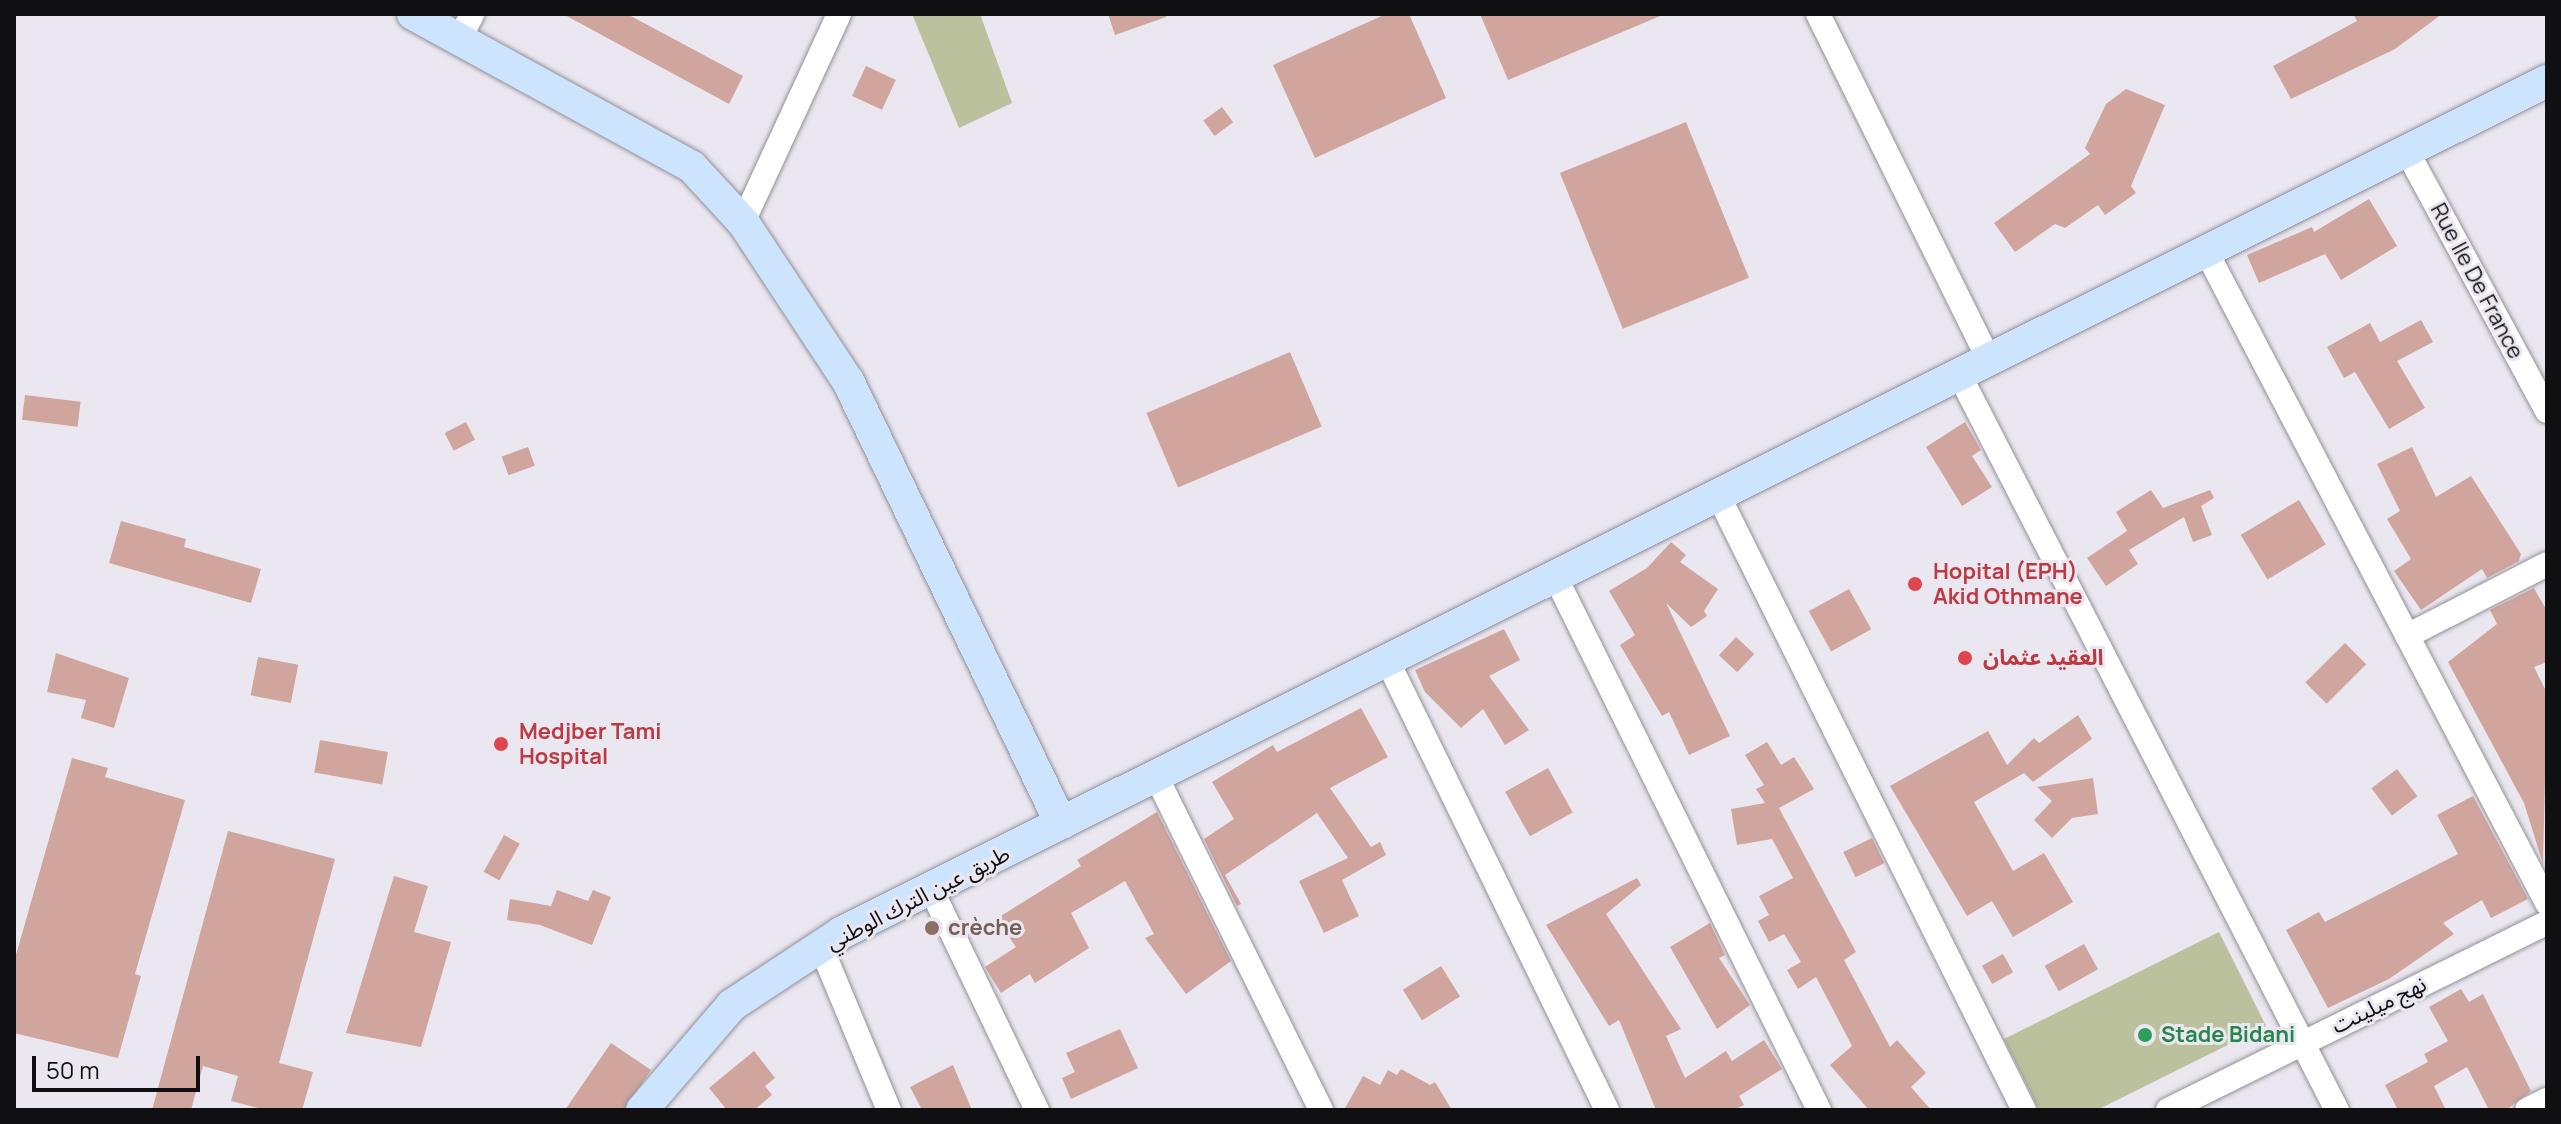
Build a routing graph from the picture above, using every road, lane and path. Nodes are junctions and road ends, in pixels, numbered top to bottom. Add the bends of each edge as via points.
1 (413, 14) edge
2 (839, 14) edge
3 (1818, 14) edge
4 (466, 26) edge
5 (2547, 81) edge
6 (2407, 151) junction
7 (743, 222) junction
8 (2206, 251) junction
9 (1989, 360) junction
10 (1959, 374) junction
11 (2547, 411) edge
12 (1718, 495) junction
13 (2547, 564) edge
14 (1555, 576) junction
15 (2407, 636) junction
16 (1387, 660) junction
17 (1156, 776) junction
18 (1061, 823) junction
19 (932, 891) junction
20 (2547, 903) edge
21 (2544, 931) edge
22 (821, 947) junction
23 (2303, 1042) junction
24 (2547, 1100) edge
25 (647, 1108) edge
26 (889, 1110) edge
27 (1037, 1110) edge
28 (1321, 1110) edge
29 (1607, 1110) edge
30 (1819, 1110) edge
31 (2024, 1110) edge
32 (2168, 1110) edge
33 (2337, 1110) edge
34 (2527, 1110) edge

1 - 4 main road
2 - 7 street
3 - 9 street
4 - 7 main road via 692,167
5 - 6 main road, طريق عين الترك الوطني
6 - 8 main road, طريق عين الترك الوطني
6 - 11 street, Rue Ile De France
7 - 18 main road via 848,381
8 - 9 main road, طريق عين الترك الوطني
8 - 15 street
9 - 10 main road, طريق عين الترك الوطني
10 - 12 main road, طريق عين الترك الوطني
10 - 23 street
12 - 14 main road, طريق عين الترك الوطني
12 - 31 street
13 - 15 street
14 - 16 main road, طريق عين الترك الوطني
14 - 30 street
15 - 20 street
16 - 17 main road, طريق عين الترك الوطني
16 - 29 street
17 - 18 main road, طريق عين الترك الوطني
17 - 28 street
18 - 19 main road, طريق عين الترك الوطني
19 - 22 main road, طريق عين الترك الوطني
19 - 27 street
21 - 23 street, نهج ميلينت
22 - 25 main road, طريق عين الترك الوطني via 732,1005
22 - 26 street
23 - 32 street, نهج ميلينت
23 - 33 street
24 - 34 street

